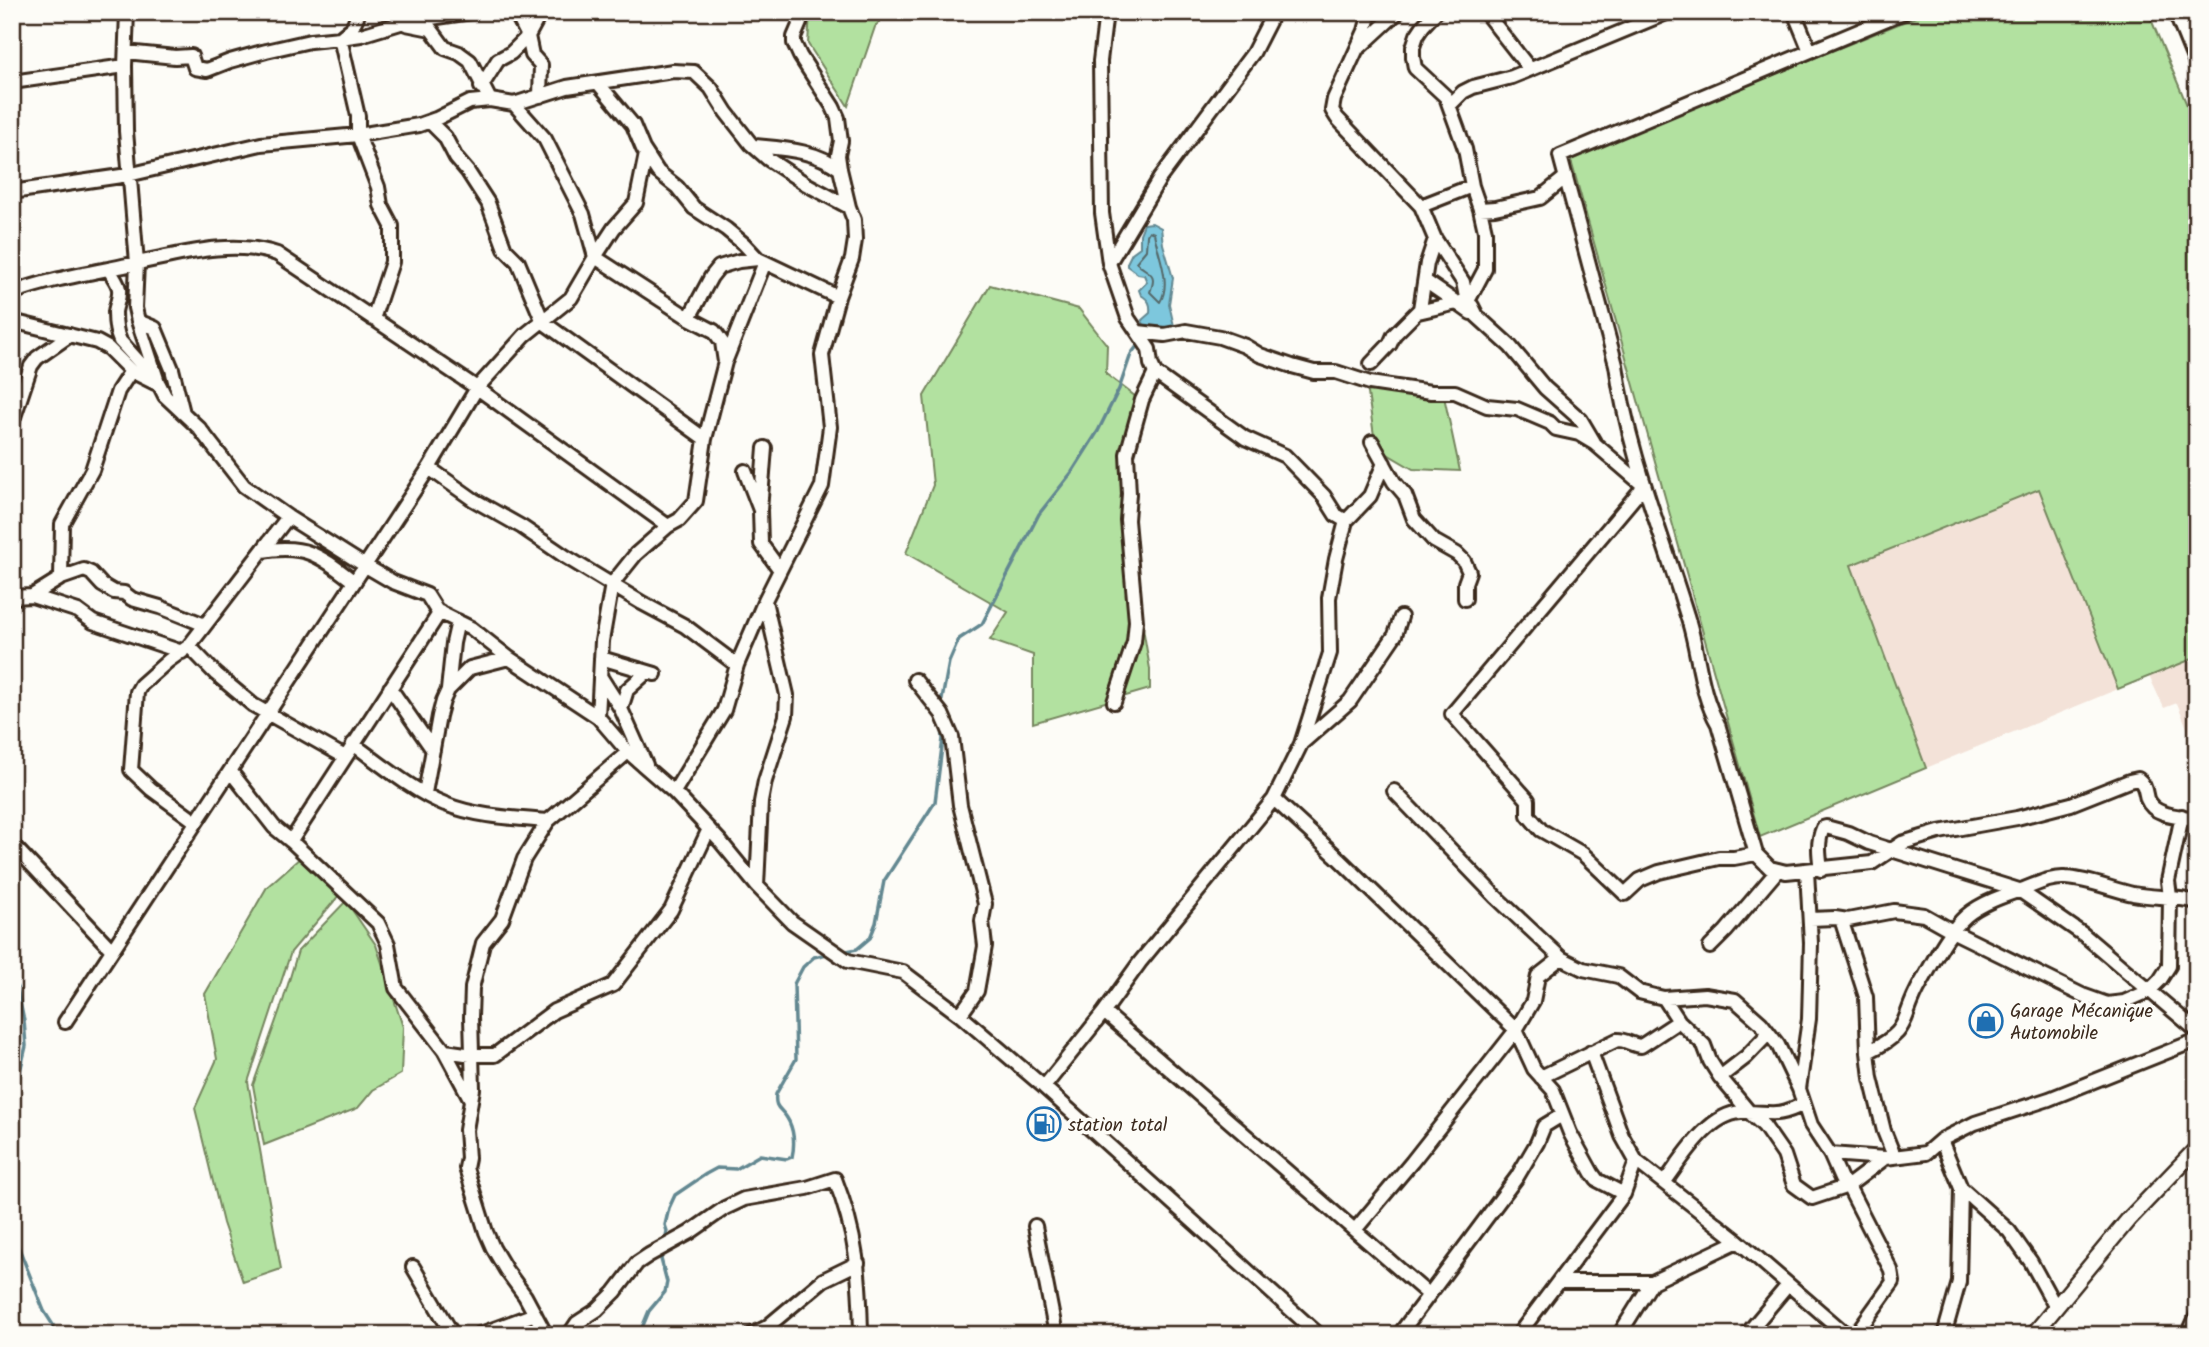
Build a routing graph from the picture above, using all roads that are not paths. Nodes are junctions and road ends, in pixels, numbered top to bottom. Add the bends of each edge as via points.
1 (127, 12) edge
2 (359, 12) edge
3 (471, 12) edge
4 (513, 12) edge
5 (541, 12) edge
6 (800, 12) edge
7 (1106, 12) edge
8 (1274, 12) edge
9 (1370, 12) edge
10 (1398, 12) edge
11 (1436, 12) edge
12 (1485, 12) edge
13 (1669, 12) edge
14 (1794, 12) edge
15 (1904, 12) edge
16 (2175, 12) edge
17 (399, 17) edge
18 (528, 36) junction
19 (340, 38) junction
20 (1357, 50) junction
21 (1810, 51) junction
22 (126, 59) junction
23 (2197, 66) edge
24 (1529, 68) junction
25 (541, 72) junction
26 (12, 82) edge
27 (598, 83) junction
28 (481, 86) junction
29 (567, 87) junction
30 (540, 96) junction
31 (489, 100) junction
32 (514, 104) junction
33 (1450, 105) junction
34 (430, 122) junction
35 (358, 135) junction
36 (754, 146) junction
37 (646, 154) junction
38 (840, 169) junction
39 (128, 175) junction
40 (1566, 177) junction
41 (1472, 186) junction
42 (12, 192) edge
43 (1421, 206) junction
44 (849, 208) junction
45 (1480, 209) junction
46 (1435, 239) junction
47 (595, 257) junction
48 (761, 261) junction
49 (137, 263) junction
50 (1109, 263) junction
51 (109, 269) junction
52 (1425, 281) junction
53 (12, 293) edge
54 (838, 296) junction
55 (1463, 302) junction
56 (1418, 312) junction
57 (689, 318) junction
58 (373, 319) junction
59 (12, 321) edge
60 (138, 321) junction
61 (543, 323) junction
62 (1138, 332) junction
63 (70, 335) junction
64 (725, 362) junction
65 (1371, 364) dead end
66 (131, 371) junction
67 (1155, 373) junction
68 (159, 384) junction
69 (477, 388) junction
70 (184, 413) junction
71 (12, 423) edge
72 (705, 439) junction
73 (1372, 442) dead end
74 (1594, 443) junction
75 (765, 448) dead end
76 (1384, 463) junction
77 (429, 468) junction
78 (745, 471) dead end
79 (1644, 486) junction
80 (760, 510) junction
81 (288, 517) junction
82 (1346, 521) junction
83 (668, 526) junction
84 (328, 543) junction
85 (262, 551) junction
86 (320, 557) junction
87 (364, 565) junction
88 (780, 570) junction
89 (61, 578) junction
90 (353, 581) junction
91 (612, 584) junction
92 (32, 596) junction
93 (14, 598) edge
94 (1465, 599) dead end
95 (765, 600) junction
96 (440, 612) junction
97 (1401, 617) dead end
98 (458, 621) junction
99 (205, 625) junction
100 (471, 628) junction
101 (453, 643) junction
102 (185, 649) junction
103 (509, 658) junction
104 (601, 658) junction
105 (737, 665) junction
106 (600, 676) junction
107 (915, 680) dead end
108 (390, 688) junction
109 (449, 690) junction
110 (1114, 702) dead end
111 (621, 709) junction
112 (267, 713) junction
113 (597, 717) junction
114 (353, 744) junction
115 (1301, 744) junction
116 (433, 750) junction
117 (628, 752) junction
118 (345, 757) junction
119 (647, 768) junction
120 (230, 772) junction
121 (1394, 791) dead end
122 (674, 792) junction
123 (425, 793) junction
124 (1274, 799) junction
125 (2182, 816) junction
126 (2197, 819) edge
127 (548, 821) junction
128 (196, 822) junction
129 (709, 829) junction
130 (291, 841) junction
131 (12, 844) edge
132 (1890, 849) junction
133 (1756, 854) junction
134 (1778, 870) junction
135 (1814, 870) junction
136 (757, 886) junction
137 (2020, 890) junction
138 (2171, 897) junction
139 (2197, 902) edge
140 (1810, 919) junction
141 (1840, 919) junction
142 (1953, 931) junction
143 (1710, 947) dead end
144 (111, 949) junction
145 (1561, 958) junction
146 (2148, 991) junction
147 (1664, 998) junction
148 (1104, 1012) junction
149 (960, 1015) junction
150 (1679, 1021) junction
151 (65, 1022) dead end
152 (1516, 1030) junction
153 (2197, 1031) edge
154 (1769, 1033) junction
155 (2197, 1040) edge
156 (445, 1051) junction
157 (1591, 1052) junction
158 (1868, 1052) junction
159 (472, 1055) junction
160 (1541, 1077) junction
161 (1720, 1077) junction
162 (1044, 1087) junction
163 (1799, 1089) junction
164 (471, 1100) junction
165 (1803, 1104) junction
166 (1750, 1113) junction
167 (1562, 1115) junction
168 (1941, 1140) junction
169 (2197, 1148) edge
170 (1830, 1154) junction
171 (1890, 1157) junction
172 (1636, 1161) junction
173 (1664, 1184) junction
174 (1848, 1186) junction
175 (1961, 1188) junction
176 (1624, 1194) junction
177 (1035, 1226) dead end
178 (1355, 1230) junction
179 (1738, 1241) junction
180 (858, 1263) junction
181 (413, 1267) dead end
182 (1559, 1282) junction
183 (1653, 1282) junction
184 (1788, 1285) junction
185 (1429, 1295) junction
186 (2055, 1306) junction
187 (535, 1314) junction
188 (2197, 1315) edge
189 (2197, 1331) edge
190 (453, 1335) edge
191 (478, 1335) edge
192 (546, 1335) edge
193 (569, 1335) edge
194 (751, 1335) edge
195 (861, 1335) edge
196 (1054, 1335) edge
197 (1319, 1335) edge
198 (1399, 1335) edge
199 (1518, 1335) edge
200 (1619, 1335) edge
201 (1746, 1335) edge
202 (1847, 1335) edge
203 (1854, 1335) edge
204 (1944, 1335) edge
205 (2033, 1335) edge
206 (2189, 1335) edge

1 - 22 street
2 - 19 street via 352,28
3 - 17 street
4 - 18 street
5 - 18 street
6 - 38 street via 794,43 833,107 840,128
7 - 50 street via 1099,115 1102,213
8 - 50 street via 1254,53 1160,178
9 - 20 street
10 - 20 street
11 - 33 street via 1417,35 1413,57 1415,68
12 - 24 street
13 - 24 street
14 - 21 street
15 - 21 street
16 - 23 street
17 - 19 street via 360,35
17 - 28 street via 431,29 445,48 466,57
18 - 25 street
18 - 28 street via 498,61
19 - 22 street via 266,51 207,70 195,68 191,56
19 - 35 street
20 - 43 street via 1332,110
21 - 40 street via 1560,156
22 - 26 street
22 - 39 street
24 - 33 street via 1473,87
25 - 29 street
25 - 30 street
27 - 29 street
27 - 36 street via 694,72
27 - 37 street via 633,125
28 - 31 street
29 - 30 street
30 - 32 street
31 - 32 street
31 - 34 street via 470,102
32 - 47 street via 545,139 583,214
33 - 41 street
34 - 35 street
34 - 61 street via 445,137 488,204
35 - 39 street via 261,144
35 - 58 street via 392,226 392,262
36 - 38 street via 813,154
36 - 44 street
37 - 47 street via 636,203
37 - 48 street via 657,172 694,208
38 - 44 street
39 - 42 street
39 - 49 street
40 - 45 street via 1540,198
40 - 79 street
41 - 43 street
41 - 45 street
43 - 46 street
44 - 54 street via 855,240
45 - 55 street via 1485,270
46 - 52 street
46 - 55 street via 1463,282
47 - 57 street
47 - 61 street via 576,292
48 - 54 street
48 - 57 street via 719,267
48 - 64 street
49 - 51 street
49 - 58 street via 218,248 264,250 277,254
49 - 60 street
50 - 62 street via 1128,318
51 - 53 street
51 - 68 street via 119,285 115,311 120,341
52 - 55 street
52 - 56 street
54 - 88 street via 822,355 830,428 822,486
55 - 56 street
55 - 74 street via 1472,306 1545,388 1581,420
56 - 65 street
57 - 64 street via 714,331 722,342
58 - 69 street
59 - 63 street
60 - 68 street
60 - 70 street via 155,328
61 - 69 street via 516,344
61 - 72 street
62 - 67 street via 1149,349
62 - 74 street via 1165,335 1186,331 1220,337 1314,372 1455,392 1487,407 1517,409
63 - 66 street via 108,348
63 - 71 street via 37,358
64 - 72 street
66 - 68 street
66 - 89 street via 118,391 92,470 62,524
67 - 82 street via 1245,438 1285,456
67 - 110 street via 1127,454 1127,520 1136,621 1134,642
68 - 70 street
69 - 77 street
69 - 83 street
70 - 81 street via 244,486
72 - 83 street via 696,501
73 - 76 street
74 - 79 street
75 - 80 street
76 - 82 street via 1370,496
76 - 94 street via 1414,519 1434,541 1464,561 1469,572
77 - 87 street
77 - 91 street
78 - 80 street
79 - 133 street via 1690,624 1709,709 1718,724
79 - 133 street via 1452,714 1528,800 1531,820 1583,854 1625,894 1640,880 1659,872
80 - 88 street via 761,544
81 - 84 street
81 - 85 street
82 - 115 street via 1329,598 1330,653
83 - 91 street via 636,554
84 - 86 street
84 - 87 street
85 - 86 street via 285,548
85 - 99 street
86 - 90 street
87 - 90 street
87 - 96 street via 426,595
88 - 95 street
89 - 92 street
89 - 99 street via 84,570 114,592
90 - 112 street
91 - 104 street
91 - 105 street via 685,626
92 - 93 street
92 - 102 street via 78,611 127,635
95 - 105 street
95 - 136 street via 787,695 786,716 761,802
96 - 98 street
96 - 108 street
97 - 115 street via 1395,635 1350,701
98 - 100 street
98 - 101 street
99 - 102 street
100 - 101 street
100 - 103 street
101 - 109 street
102 - 112 street
102 - 128 street via 148,678 138,692 131,768
103 - 109 street via 470,668
103 - 113 street
104 - 106 street
104 - 111 street via 651,673 627,690
105 - 122 street via 724,710
106 - 111 street
106 - 113 street
107 - 149 street via 942,714 952,737 960,805 985,904 985,946 977,991
108 - 114 street
108 - 116 street
109 - 116 street
111 - 119 street
112 - 118 street
112 - 120 street
113 - 117 street
114 - 118 street
114 - 123 street
115 - 124 street
116 - 123 street
117 - 119 street
117 - 127 street
118 - 130 street
119 - 122 street
120 - 128 street
120 - 130 street
121 - 145 street
122 - 129 street
123 - 127 street via 468,810
124 - 148 street
124 - 152 street
125 - 126 street
125 - 132 street via 2150,806 2138,779 2071,804 1939,832
125 - 138 street via 2168,881
127 - 159 street via 524,859 502,919 483,943 472,988
128 - 144 street
129 - 136 street
129 - 159 street via 671,910 613,985 554,1011 495,1055
130 - 156 street via 378,923 388,944 396,988
131 - 144 street
132 - 135 street via 1872,863
132 - 135 street via 1826,827 1819,838
132 - 137 street
133 - 134 street
134 - 135 street
134 - 143 street
135 - 140 street
136 - 149 street via 792,922 848,961 903,972
137 - 138 street via 2063,877 2131,894
137 - 142 street via 1979,908
137 - 146 street via 2084,935
138 - 139 street
138 - 146 street via 2169,966
140 - 141 street
140 - 163 street via 1810,1019
141 - 142 street via 1900,911 1924,915
141 - 158 street via 1866,997
142 - 146 street via 2107,1004
142 - 158 street via 1919,987 1902,1029
144 - 151 street
145 - 147 street via 1583,969 1618,975 1639,992
145 - 152 street via 1538,976 1533,1001
146 - 153 street
147 - 150 street
147 - 154 street via 1705,995 1735,1000
148 - 162 street
148 - 178 street
149 - 162 street
150 - 157 street via 1641,1046 1622,1040
150 - 161 street via 1704,1045
152 - 160 street
152 - 178 street
154 - 161 street
154 - 163 street
155 - 168 street
156 - 159 street
156 - 164 street
157 - 160 street
157 - 172 street
158 - 171 street
159 - 164 street
160 - 167 street via 1553,1090
161 - 166 street
162 - 197 street
163 - 165 street
164 - 187 street via 466,1130 468,1178 486,1232
165 - 166 street via 1781,1114
165 - 170 street
166 - 173 street via 1732,1113 1708,1127
166 - 174 street via 1784,1155 1794,1185 1802,1192 1812,1198
167 - 176 street via 1597,1180
167 - 185 street via 1544,1126 1517,1177
168 - 171 street via 1926,1153
168 - 175 street
169 - 186 street
170 - 171 street
170 - 174 street
171 - 174 street
172 - 173 street
172 - 176 street
173 - 179 street
174 - 203 street via 1893,1279
175 - 186 street via 2009,1231
175 - 204 street via 1959,1282
176 - 182 street
177 - 196 street
178 - 185 street
179 - 183 street
179 - 184 street
180 - 193 street via 835,1179 744,1199 643,1259
180 - 194 street via 823,1280 774,1322
180 - 195 street
181 - 190 street
182 - 183 street
182 - 199 street
183 - 200 street
184 - 201 street
184 - 202 street
185 - 198 street
186 - 205 street
187 - 191 street
187 - 192 street
188 - 206 street
189 - 206 street

